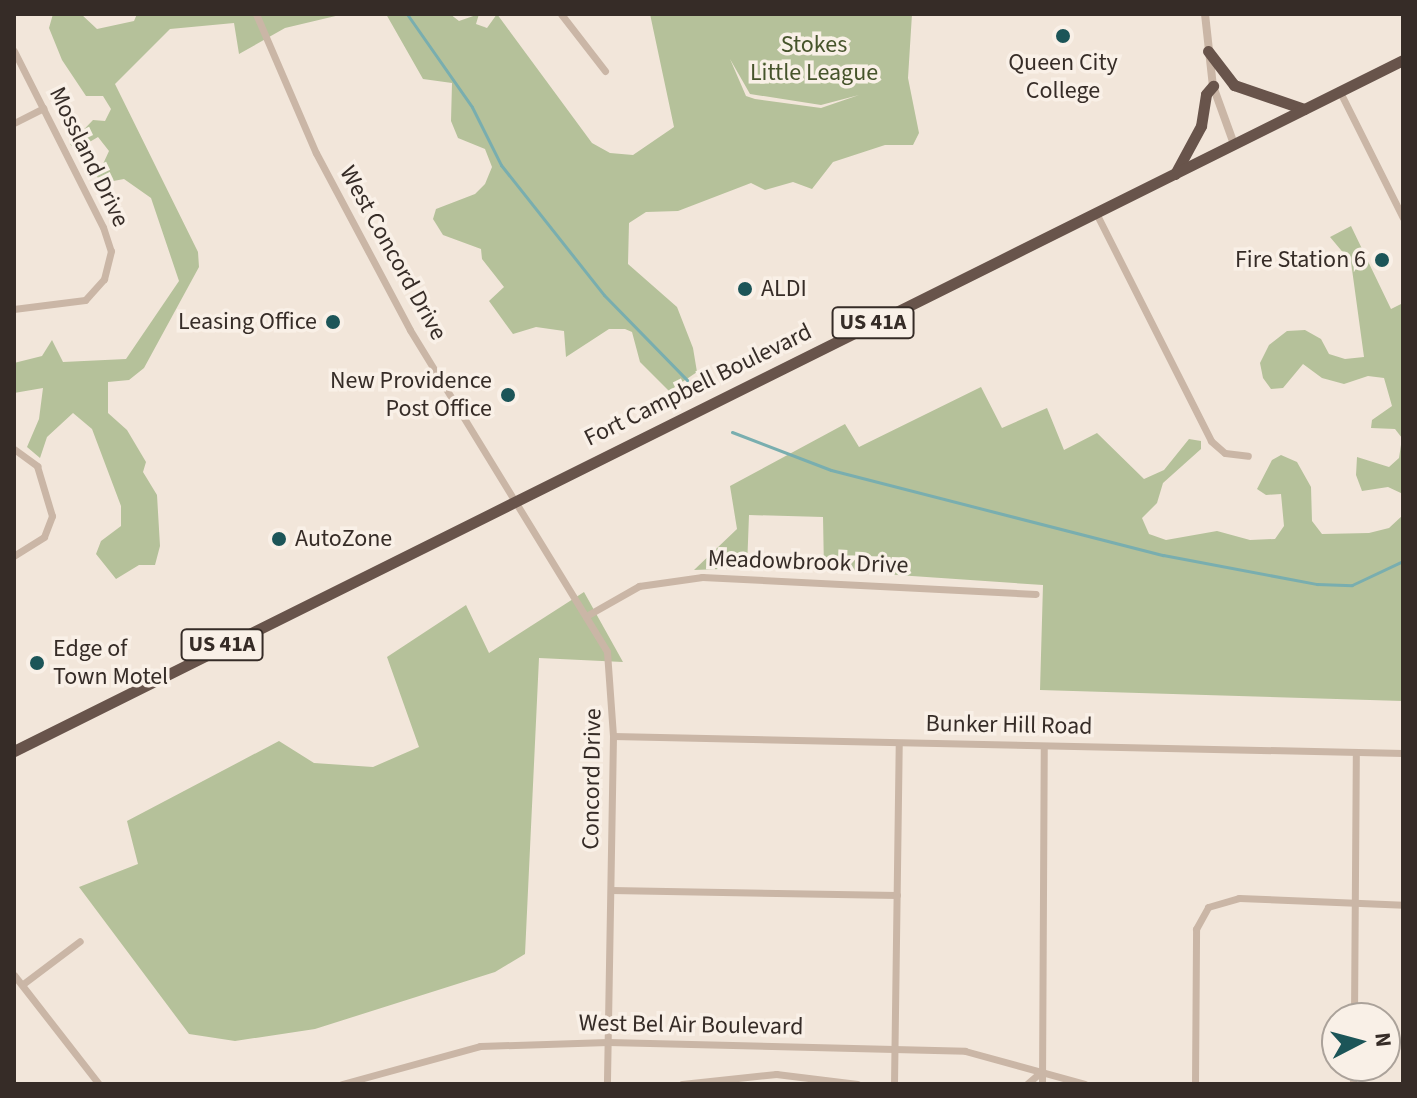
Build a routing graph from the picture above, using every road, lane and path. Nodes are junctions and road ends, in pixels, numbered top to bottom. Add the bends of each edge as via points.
1 (256, 14) edge
2 (561, 14) edge
3 (1205, 14) edge
4 (14, 51) edge
5 (1208, 51) junction
6 (1403, 60) edge
7 (605, 71) dead end
8 (1213, 86) junction
9 (1339, 90) junction
10 (43, 108) junction
11 (1304, 109) junction
12 (14, 123) edge
13 (1234, 144) junction
14 (1175, 174) junction
15 (1096, 213) junction
16 (1403, 218) edge
17 (14, 309) edge
18 (14, 449) edge
19 (1248, 456) dead end
20 (514, 501) junction
21 (14, 556) edge
22 (1036, 594) dead end
23 (588, 615) junction
24 (613, 736) junction
25 (899, 743) junction
26 (1044, 746) junction
27 (14, 751) edge
28 (1356, 752) junction
29 (1403, 753) edge
30 (611, 890) junction
31 (897, 895) junction
32 (1355, 904) junction
33 (1403, 905) edge
34 (80, 941) dead end
35 (14, 975) edge
36 (23, 984) junction
37 (1354, 1002) edge
38 (608, 1042) junction
39 (894, 1050) junction
40 (1042, 1071) junction
41 (99, 1084) edge
42 (342, 1084) edge
43 (607, 1084) edge
44 (682, 1084) edge
45 (857, 1084) edge
46 (894, 1084) edge
47 (1027, 1084) edge
48 (1042, 1084) edge
49 (1085, 1084) edge
50 (1195, 1084) edge

1 - 20 street, West Concord Drive via 359,236
2 - 7 street
3 - 5 street
4 - 10 street, Mossland Drive
5 - 8 street
5 - 11 highway via 1234,85
6 - 9 highway, Fort Campbell Boulevard / US 41A
8 - 13 street
8 - 14 highway via 1206,94 1201,126
9 - 11 highway, Fort Campbell Boulevard / US 41A
9 - 16 street
10 - 12 street
10 - 17 street, Mossland Drive via 103,227 110,267 85,300
11 - 13 highway, Fort Campbell Boulevard / US 41A
13 - 14 highway, Fort Campbell Boulevard / US 41A
14 - 15 highway, Fort Campbell Boulevard / US 41A
15 - 19 street via 1211,441 1234,457
15 - 20 highway, Fort Campbell Boulevard / US 41A
18 - 21 street via 37,466 52,516 44,537
20 - 23 street, Concord Drive
20 - 27 highway, Fort Campbell Boulevard / US 41A
22 - 23 street, Meadowbrook Drive via 702,577 639,586
23 - 24 street, Concord Drive via 612,671
24 - 25 street, Bunker Hill Road
24 - 30 street, Concord Drive
25 - 26 street, Bunker Hill Road
25 - 31 street
26 - 28 street, Bunker Hill Road
26 - 40 street
28 - 29 street, Bunker Hill Road
28 - 32 street
30 - 31 street
30 - 38 street, Concord Drive
31 - 39 street
32 - 33 street
32 - 37 street
32 - 50 street via 1239,898 1208,907 1196,929
34 - 36 street
35 - 36 street
36 - 41 street
38 - 39 street, West Bel Air Boulevard
38 - 42 street, West Bel Air Boulevard via 480,1046
38 - 43 street, Concord Drive
39 - 40 street, West Bel Air Boulevard via 965,1051
39 - 46 street
40 - 47 street
40 - 48 street
40 - 49 street, West Bel Air Boulevard
44 - 45 street via 776,1074

